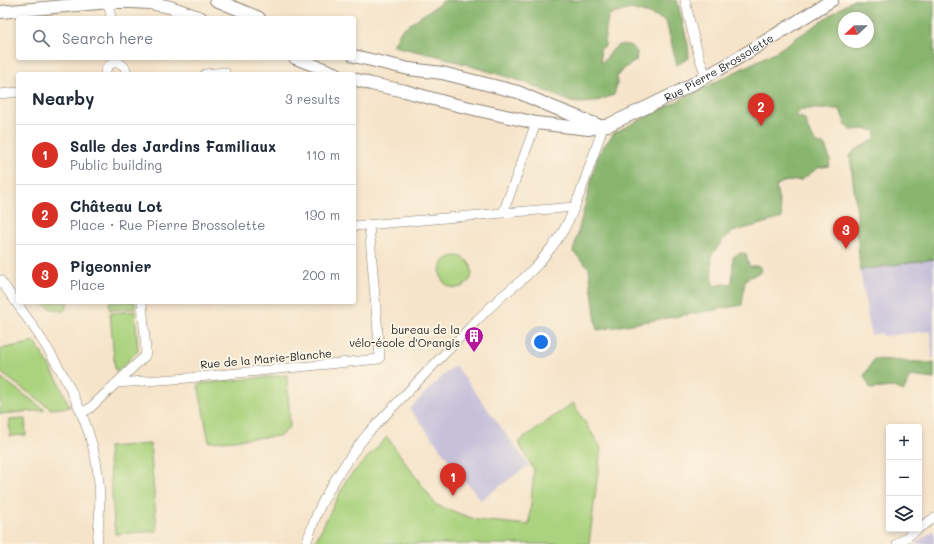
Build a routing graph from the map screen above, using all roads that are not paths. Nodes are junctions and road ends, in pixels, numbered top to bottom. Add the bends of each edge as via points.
1 (216, 0) edge
2 (685, 0) edge
3 (832, 0) edge
4 (108, 1) edge
5 (0, 12) edge
6 (111, 16) edge
7 (195, 16) edge
8 (254, 16) edge
9 (356, 56) edge
10 (115, 60) edge
11 (300, 60) edge
12 (106, 72) edge
13 (126, 72) edge
14 (332, 72) edge
15 (706, 76) junction
16 (356, 80) edge
17 (16, 92) edge
18 (0, 94) edge
19 (536, 123) junction
20 (601, 126) junction
21 (575, 207) junction
22 (503, 213) junction
23 (369, 225) junction
24 (356, 226) edge
25 (0, 280) edge
26 (16, 302) edge
27 (18, 304) edge
28 (142, 304) edge
29 (116, 384) junction
30 (81, 412) junction
31 (934, 518) edge
32 (922, 526) edge
33 (914, 532) edge
34 (97, 544) edge
35 (306, 544) edge
36 (897, 544) edge

1 - 8 main road
2 - 15 street via 700,62
3 - 15 main road, Rue Pierre Brossolette
4 - 5 main road
4 - 6 street
4 - 7 main road via 150,3
9 - 20 main road via 409,69 442,73 518,92
10 - 12 street
10 - 13 street via 122,64
11 - 14 main road
15 - 20 main road, Rue Pierre Brossolette via 646,108
16 - 19 main road, Rue Pierre Brossolette
17 - 18 street
19 - 20 main road, Rue Pierre Brossolette via 589,129
19 - 22 street
20 - 21 street
21 - 22 street
21 - 35 street via 562,233 538,264 477,320 380,420 356,449 319,510
22 - 23 street
23 - 24 street
23 - 29 street, Rue de la Marie-Blanche via 379,360
25 - 26 street
27 - 30 street via 61,372
28 - 29 street via 146,354
29 - 30 street via 89,409
30 - 34 street via 92,446 99,482
31 - 32 street
33 - 36 street

